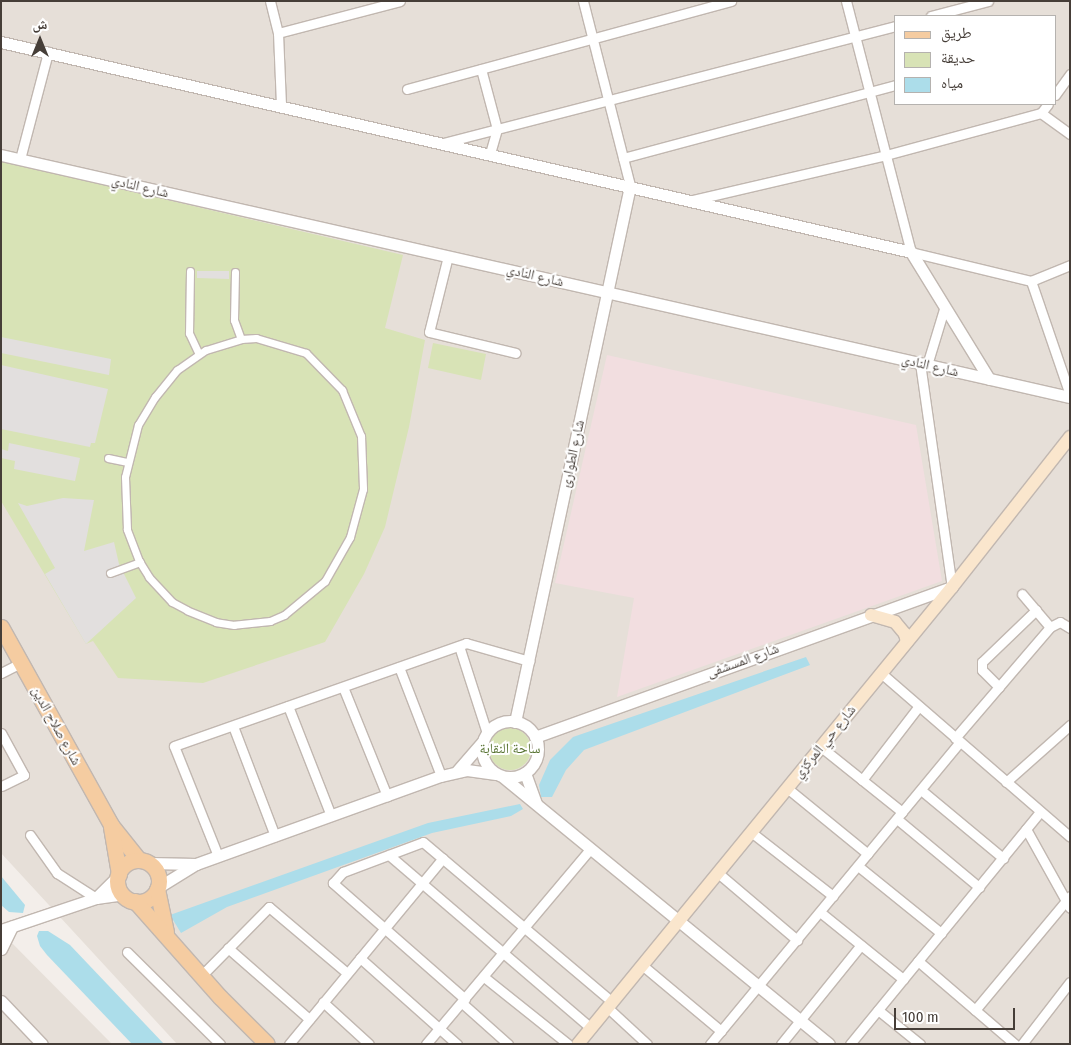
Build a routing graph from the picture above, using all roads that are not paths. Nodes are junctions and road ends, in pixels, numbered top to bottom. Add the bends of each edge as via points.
1 (270, 1) edge
2 (400, 1) edge
3 (583, 1) edge
4 (731, 1) edge
5 (846, 1) edge
6 (988, 1) edge
7 (935, 15) edge
8 (894, 26) edge
9 (278, 33) junction
10 (855, 36) junction
11 (593, 39) junction
12 (1, 42) edge
13 (48, 52) junction
14 (482, 69) junction
15 (1070, 74) edge
16 (894, 85) edge
17 (407, 89) dead end
18 (870, 92) junction
19 (1056, 93) edge
20 (608, 100) junction
21 (1047, 105) edge
22 (281, 106) junction
23 (1042, 113) junction
24 (497, 129) junction
25 (1070, 134) edge
26 (442, 143) junction
27 (490, 154) junction
28 (1, 155) edge
29 (886, 155) junction
30 (623, 158) junction
31 (20, 159) junction
32 (630, 186) junction
33 (692, 200) junction
34 (911, 252) junction
35 (448, 256) junction
36 (1070, 265) edge
37 (190, 271) dead end
38 (235, 272) dead end
39 (1031, 281) junction
40 (607, 292) junction
41 (944, 309) junction
42 (241, 339) junction
43 (516, 353) dead end
44 (199, 354) junction
45 (923, 364) junction
46 (989, 379) junction
47 (1070, 396) edge
48 (1070, 437) edge
49 (108, 458) dead end
50 (127, 462) junction
51 (140, 562) junction
52 (110, 573) dead end
53 (952, 587) junction
54 (1022, 594) dead end
55 (1036, 610) junction
56 (871, 616) junction
57 (1, 627) edge
58 (1050, 627) junction
59 (1070, 628) edge
60 (907, 642) junction
61 (459, 646) junction
62 (529, 661) junction
63 (21, 662) junction
64 (399, 667) junction
65 (1, 673) edge
66 (881, 674) junction
67 (344, 686) junction
68 (998, 687) junction
69 (288, 706) junction
70 (919, 706) junction
71 (515, 722) junction
72 (1070, 725) edge
73 (233, 726) junction
74 (1, 733) edge
75 (536, 737) junction
76 (485, 738) junction
77 (958, 740) junction
78 (821, 747) junction
79 (457, 771) junction
80 (526, 773) junction
81 (441, 776) junction
82 (500, 776) junction
83 (862, 780) junction
84 (1006, 782) junction
85 (1, 786) edge
86 (787, 788) junction
87 (921, 790) junction
88 (387, 796) junction
89 (536, 805) junction
90 (1040, 812) junction
91 (331, 816) junction
92 (900, 816) junction
93 (110, 825) junction
94 (1026, 829) junction
95 (751, 832) junction
96 (30, 835) dead end
97 (275, 836) junction
98 (1070, 838) edge
99 (590, 849) junction
100 (868, 854) junction
101 (389, 855) junction
102 (218, 856) junction
103 (443, 858) junction
104 (1003, 858) junction
105 (144, 862) junction
106 (196, 864) junction
107 (858, 866) junction
108 (718, 872) junction
109 (118, 875) junction
110 (422, 883) junction
111 (979, 886) junction
112 (157, 889) junction
113 (833, 896) junction
114 (96, 898) junction
115 (129, 898) junction
116 (1068, 901) edge
117 (820, 912) junction
118 (679, 921) junction
119 (7, 928) edge
120 (385, 928) junction
121 (525, 928) junction
122 (941, 933) junction
123 (797, 940) junction
124 (170, 942) junction
125 (861, 946) junction
126 (228, 948) junction
127 (1, 949) edge
128 (127, 952) dead end
129 (505, 953) junction
130 (360, 958) junction
131 (918, 961) junction
132 (642, 965) junction
133 (348, 973) junction
134 (201, 976) junction
135 (484, 977) junction
136 (903, 979) junction
137 (1070, 982) edge
138 (758, 986) junction
139 (1, 1001) edge
140 (463, 1001) junction
141 (324, 1002) junction
142 (610, 1005) junction
143 (878, 1010) junction
144 (974, 1010) junction
145 (309, 1019) junction
146 (800, 1020) junction
147 (591, 1028) junction
148 (439, 1029) junction
149 (721, 1031) junction
150 (42, 1044) edge
151 (220, 1044) edge
152 (267, 1044) edge
153 (289, 1044) edge
154 (369, 1044) edge
155 (426, 1044) edge
156 (457, 1044) edge
157 (508, 1044) edge
158 (568, 1044) edge
159 (578, 1044) edge
160 (647, 1044) edge
161 (710, 1044) edge
162 (780, 1044) edge
163 (829, 1044) edge
164 (850, 1044) edge
165 (920, 1044) edge
166 (1015, 1044) edge
167 (1022, 1044) edge

1 - 9 street
2 - 9 street
3 - 11 street
4 - 11 street
5 - 10 street
6 - 7 street
8 - 10 street
9 - 22 street
10 - 18 street
10 - 20 street
11 - 14 street
11 - 20 street
12 - 13 street
13 - 22 street
13 - 31 street
14 - 17 street
14 - 24 street
15 - 19 street
16 - 18 street
18 - 29 street
18 - 30 street
20 - 24 street
20 - 30 street
21 - 23 street
22 - 26 street
23 - 25 street
23 - 29 street
24 - 26 street
24 - 27 street
26 - 27 street
27 - 32 street
28 - 31 street, شارع النادي
29 - 33 street
29 - 34 street
30 - 32 street
31 - 35 street, شارع النادي
32 - 33 street
32 - 40 street, شارع الطوارئ
33 - 34 street
34 - 39 street
34 - 41 street
35 - 40 street, شارع النادي
35 - 43 street via 429,332
36 - 39 street
37 - 44 street via 190,333
38 - 42 street via 234,320
39 - 47 street
40 - 45 street, شارع النادي
40 - 62 street, شارع الطوارئ
41 - 45 street
41 - 46 street
42 - 44 street
42 - 51 street via 274,342 306,353 332,376 350,404 361,436 364,471 360,505 344,553 325,581 300,604 270,621 252,624 216,622 187,610 159,590
44 - 50 street via 177,370 154,397 138,425
45 - 46 street, شارع النادي
45 - 53 street
46 - 47 street, شارع النادي
48 - 53 main road, شارع حي المركزي
49 - 50 street
50 - 51 street via 124,512
51 - 52 street
53 - 56 street, شارع المسشفى
53 - 60 main road, شارع حي المركزي
54 - 55 street
55 - 58 street
55 - 68 street via 982,662 982,670
56 - 60 main road via 895,622 906,634
56 - 75 street, شارع المسشفى
57 - 63 main road, شارع صلاح الدين
58 - 59 street via 1060,622
58 - 68 street
60 - 66 main road, شارع حي المركزي
61 - 62 street via 466,643
61 - 64 street
61 - 76 street
62 - 71 street, شارع الطوارئ
63 - 65 street
63 - 93 main road, شارع صلاح الدين
64 - 67 street
64 - 81 street
66 - 70 street
66 - 78 main road, شارع حي المركزي
67 - 69 street
67 - 88 street
68 - 77 street
69 - 73 street
69 - 91 street
70 - 77 street
70 - 83 street
71 - 75 street
71 - 76 street via 499,723
72 - 84 street
73 - 97 street
73 - 102 street via 174,746
74 - 85 street via 24,775
75 - 80 street via 536,761
76 - 79 street
76 - 82 street via 484,760
77 - 84 street
77 - 87 street
78 - 83 street
78 - 86 main road, شارع حي المركزي
79 - 81 street
79 - 82 street
80 - 82 street
80 - 89 street
81 - 88 street
82 - 89 street
83 - 92 street
84 - 90 street
86 - 95 main road, شارع حي المركزي
86 - 100 street
87 - 92 street
87 - 104 street
88 - 91 street
89 - 99 street
90 - 94 street
90 - 98 street
91 - 97 street
92 - 100 street
92 - 111 street
93 - 105 main road, شارع صلاح الدين
93 - 109 main road, شارع صلاح الدين
94 - 104 street
94 - 116 street
95 - 108 main road, شارع حي المركزي
95 - 113 street
96 - 114 street via 57,873
97 - 102 street
99 - 118 street
99 - 121 street
100 - 107 street
101 - 103 street via 422,842
101 - 110 street
101 - 120 street via 344,872 333,883
102 - 106 street
103 - 110 street
103 - 121 street
104 - 111 street
105 - 106 street
105 - 109 main road via 127,863
105 - 112 main road via 158,874
106 - 112 street
107 - 113 street
107 - 122 street
108 - 118 main road, شارع حي المركزي
108 - 123 street
109 - 114 street
109 - 115 main road
110 - 120 street
110 - 129 street
111 - 122 street
112 - 115 main road via 149,898
112 - 124 main road
113 - 117 street
114 - 115 street
114 - 119 street
115 - 124 main road
116 - 144 street
117 - 123 street
117 - 125 street
118 - 132 main road, شارع حي المركزي
118 - 138 street
119 - 127 street
120 - 130 street
120 - 140 street
121 - 129 street
121 - 142 street
122 - 131 street
123 - 138 street
124 - 134 main road
125 - 136 street
125 - 146 street
126 - 133 street via 268,907
126 - 134 street
126 - 145 street
128 - 151 street
129 - 135 street
129 - 147 street
130 - 133 street
130 - 148 street
131 - 136 street
131 - 144 street
132 - 142 main road, شارع حي المركزي
132 - 149 street
133 - 141 street
134 - 152 main road
135 - 140 street
135 - 158 street
136 - 143 street
137 - 167 street
138 - 146 street
138 - 149 street
139 - 150 street
140 - 148 street
140 - 157 street
141 - 145 street
141 - 154 street
142 - 147 main road, شارع حي المركزي
142 - 160 street
143 - 164 street
143 - 165 street
144 - 166 street
145 - 153 street
146 - 162 street
146 - 163 street
147 - 159 main road, شارع حي المركزي
148 - 155 street
148 - 156 street
149 - 161 street

